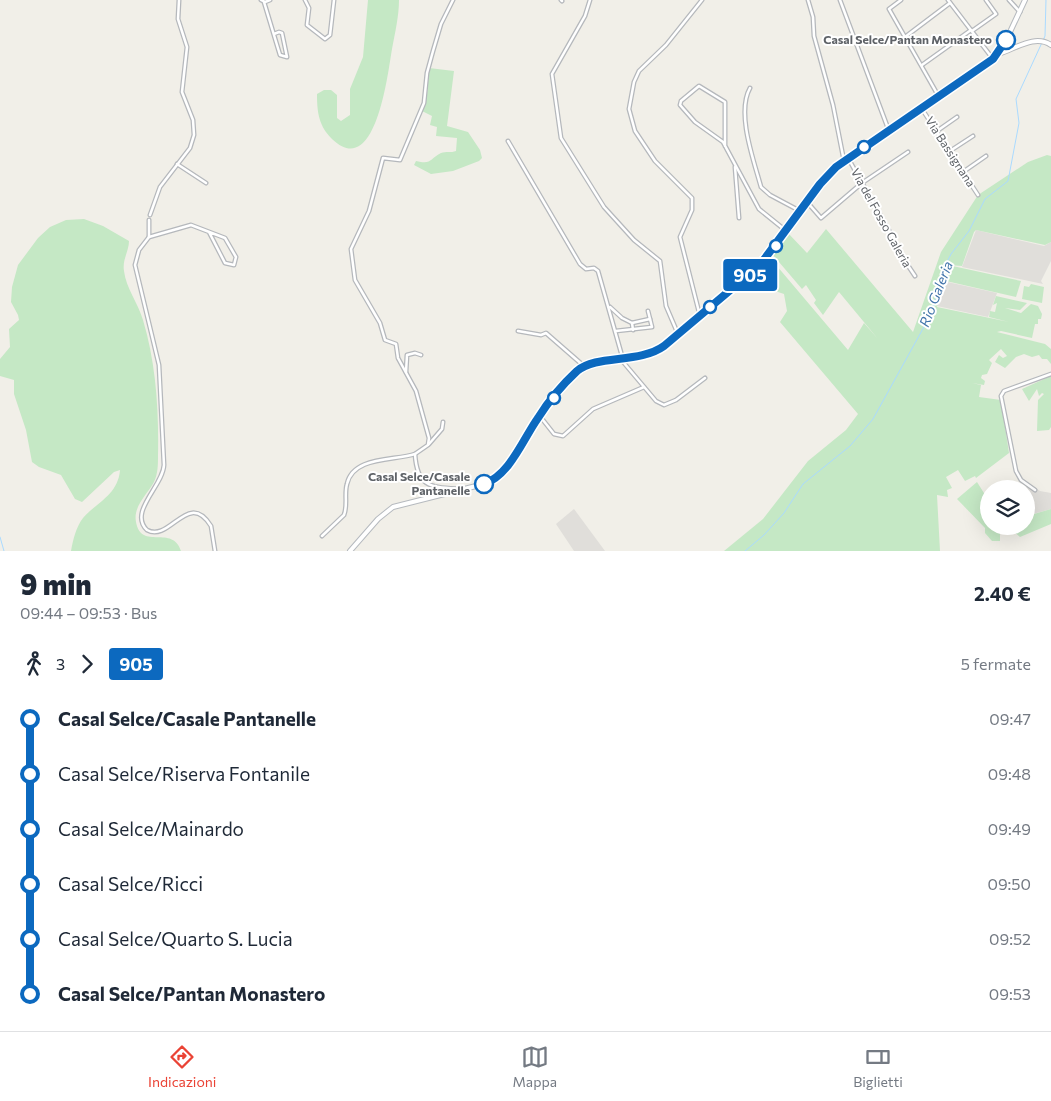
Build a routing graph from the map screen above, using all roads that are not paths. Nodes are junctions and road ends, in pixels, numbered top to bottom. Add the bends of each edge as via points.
1 (179, 0) edge
2 (270, 0) edge
3 (305, 0) edge
4 (334, 0) edge
5 (453, 0) edge
6 (590, 0) edge
7 (702, 0) edge
8 (808, 0) edge
9 (840, 0) edge
10 (901, 0) edge
11 (986, 0) edge
12 (1009, 0) edge
13 (1025, 0) edge
14 (262, 1) edge
15 (949, 2) edge
16 (1020, 12) junction
17 (971, 31) junction
18 (274, 34) junction
19 (905, 37) junction
20 (1050, 45) edge
21 (998, 54) junction
22 (993, 59) junction
23 (922, 65) junction
24 (750, 88) dead end
25 (939, 96) junction
26 (922, 109) junction
27 (957, 117) dead end
28 (889, 131) junction
29 (936, 131) junction
30 (973, 136) dead end
31 (508, 141) dead end
32 (725, 146) junction
33 (950, 151) junction
34 (908, 152) dead end
35 (986, 156) dead end
36 (846, 160) junction
37 (177, 164) junction
38 (735, 165) junction
39 (963, 172) junction
40 (206, 183) dead end
41 (862, 183) junction
42 (978, 195) dead end
43 (807, 202) junction
44 (800, 211) junction
45 (150, 215) dead end
46 (739, 218) dead end
47 (149, 220) dead end
48 (787, 231) junction
49 (209, 232) junction
50 (149, 237) junction
51 (915, 276) dead end
52 (609, 306) junction
53 (648, 311) dead end
54 (700, 316) junction
55 (651, 319) junction
56 (632, 322) junction
57 (633, 330) junction
58 (616, 331) junction
59 (518, 332) dead end
60 (678, 334) junction
61 (421, 355) dead end
62 (623, 359) junction
63 (585, 367) junction
64 (406, 374) junction
65 (1051, 374) edge
66 (705, 378) dead end
67 (644, 387) junction
68 (539, 416) junction
69 (443, 422) dead end
70 (428, 445) junction
71 (415, 454) junction
72 (1021, 480) edge
73 (465, 489) junction
74 (322, 536) dead end
75 (215, 551) edge
76 (350, 551) edge

1 - 37 street via 178,19 187,47 182,92 195,133 190,148
2 - 14 street
3 - 4 street via 309,8 307,25 325,39 330,35
5 - 64 street via 441,24 428,68 423,106 400,160 383,159 369,212 351,246 355,280 381,324 386,342 396,344
6 - 60 street via 585,16 552,74 561,139 604,207 632,238 660,261 666,306
7 - 54 street via 639,72 633,86 630,109 635,131 655,161 692,198 692,210 680,237
8 - 36 street, Via del Fosso Galeria
9 - 28 street
10 - 19 street via 889,9
11 - 17 street via 996,14
12 - 16 street
13 - 16 main road
14 - 18 street
15 - 17 street
15 - 19 street
16 - 21 main road
17 - 22 street
17 - 23 street
18 - 18 street via 280,55 287,57 282,34
19 - 23 street
20 - 21 main road via 1036,41
21 - 22 main road
22 - 25 main road
23 - 25 street
24 - 44 street via 744,114 762,188
25 - 26 main road
26 - 28 main road
26 - 29 street, Via Bassignana
27 - 29 street
28 - 36 main road
29 - 33 street, Via Bassignana
30 - 33 street
31 - 52 street via 580,264 598,271
32 - 32 street via 679,105 699,86 725,102
32 - 38 street
33 - 39 street, Via Bassignana
34 - 41 street
35 - 39 street
36 - 41 street, Via del Fosso Galeria
36 - 43 main road via 826,177
37 - 40 street
37 - 45 street via 160,187
38 - 46 street
38 - 48 street via 760,210
39 - 42 street, Via Bassignana
41 - 43 street via 821,218
41 - 51 street, Via del Fosso Galeria via 895,246
43 - 44 main road
44 - 48 main road
47 - 50 street
48 - 54 main road via 757,268
49 - 49 street via 224,262 234,265 236,257 227,240
49 - 50 street via 186,226
50 - 75 street via 138,252 135,270 159,365 164,466 162,478 143,508 141,520 147,530 158,533 181,516 198,515 211,526
52 - 56 street
52 - 58 street
53 - 55 street
54 - 60 main road
55 - 56 street
55 - 57 street via 652,327
56 - 57 street
57 - 58 street
58 - 62 street
59 - 63 street via 541,336 546,333
60 - 62 main road via 653,352
61 - 64 street via 406,355
62 - 63 main road
62 - 67 street
63 - 68 main road
64 - 70 street via 416,391
65 - 72 street via 1004,391 1001,395 1014,467
66 - 67 street via 666,405 657,402
67 - 68 street via 595,408 563,436 554,434
68 - 73 main road via 501,474 489,482
69 - 70 street via 441,431
70 - 71 street
71 - 73 street via 416,471 424,482
71 - 74 street via 370,463 354,472 347,485 344,515
73 - 76 main road via 391,508

